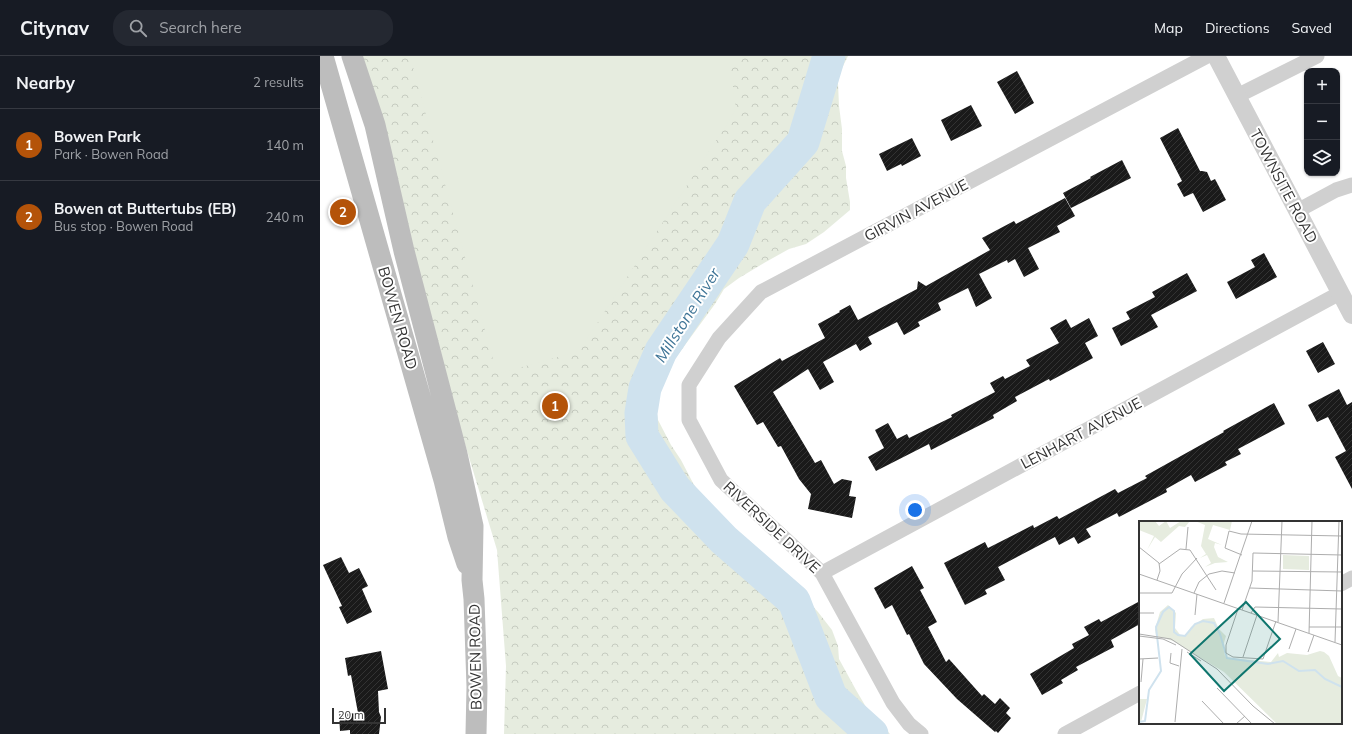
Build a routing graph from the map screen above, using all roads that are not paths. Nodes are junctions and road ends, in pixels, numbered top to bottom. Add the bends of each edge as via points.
1 (324, 56) edge
2 (352, 56) edge
3 (1207, 56) edge
4 (1216, 56) edge
5 (1317, 56) edge
6 (1237, 96) junction
7 (1352, 184) edge
8 (1297, 211) junction
9 (1340, 293) junction
10 (1352, 315) edge
11 (689, 420) joint
12 (822, 572) junction
13 (1352, 578) edge
14 (472, 580) junction
15 (1342, 583) edge
16 (1139, 694) edge
17 (476, 734) edge
18 (921, 734) edge
19 (1065, 734) edge

1 - 14 main road, BOWEN ROAD
2 - 14 main road, BOWEN ROAD via 375,125 404,251 457,454 473,526
3 - 11 street, GIRVIN AVENUE via 761,292 719,338 689,385
4 - 6 street, TOWNSITE ROAD
5 - 6 street
6 - 8 street, TOWNSITE ROAD
7 - 8 street
8 - 9 street, TOWNSITE ROAD
9 - 10 street, TOWNSITE ROAD
9 - 12 street, LENHART AVENUE
11 - 12 street, RIVERSIDE DRIVE via 721,480
12 - 18 street, RIVERSIDE DRIVE via 893,703 909,724
13 - 15 street
14 - 17 main road, BOWEN ROAD via 477,687
16 - 19 street

